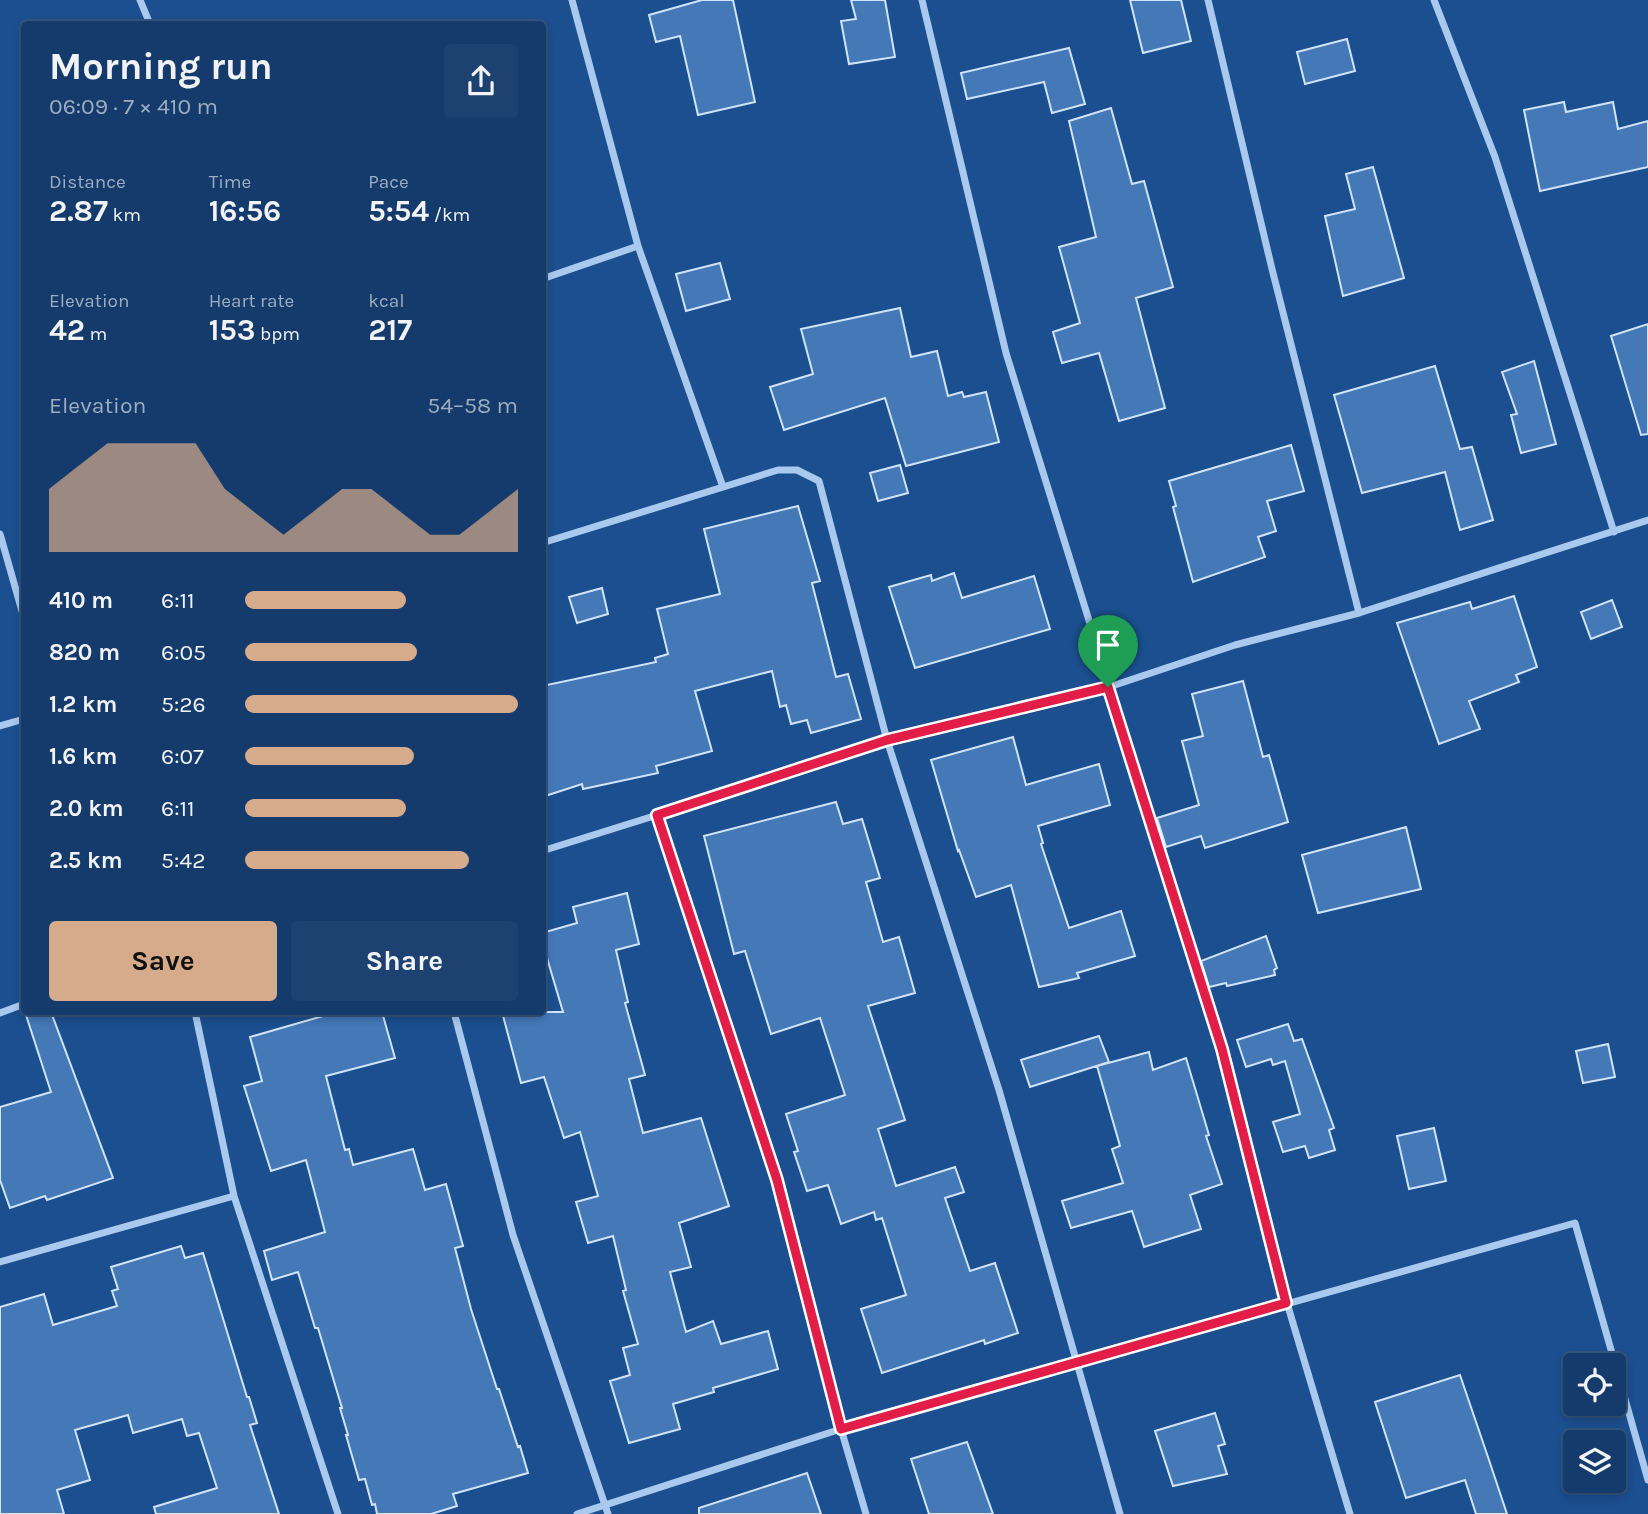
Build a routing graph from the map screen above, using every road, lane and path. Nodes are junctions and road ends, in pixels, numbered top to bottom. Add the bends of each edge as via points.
1 (140, 0) edge
2 (572, 0) edge
3 (922, 0) edge
4 (1208, 0) edge
5 (1434, 0) edge
6 (149, 21) edge
7 (638, 246) junction
8 (546, 278) edge
9 (723, 487) junction
10 (1648, 520) edge
11 (1614, 532) junction
12 (0, 534) edge
13 (546, 542) edge
14 (21, 608) edge
15 (1359, 613) junction
16 (1108, 687) junction
17 (21, 720) edge
18 (0, 726) edge
19 (887, 740) junction
20 (657, 815) junction
21 (546, 850) edge
22 (21, 1005) edge
23 (0, 1013) edge
24 (196, 1015) edge
25 (455, 1015) edge
26 (234, 1196) junction
27 (0, 1262) edge
28 (1286, 1303) junction
29 (1074, 1362) junction
30 (841, 1429) junction
31 (1648, 1480) edge
32 (606, 1505) junction
33 (338, 1514) edge
34 (577, 1514) edge
35 (608, 1514) edge
36 (866, 1514) edge
37 (1120, 1514) edge
38 (1350, 1514) edge

1 - 6 street
2 - 7 street
3 - 16 street via 1006,353
4 - 15 street
5 - 11 street via 1495,157
7 - 8 street
7 - 9 street
9 - 13 street
9 - 19 street via 778,470 797,470 819,481
10 - 11 street
11 - 15 street
12 - 14 street
15 - 16 street via 1236,645
16 - 19 street
16 - 28 street via 1222,1049
17 - 18 street
19 - 20 street
19 - 29 street via 999,1090
20 - 21 street
20 - 30 street via 777,1180
22 - 23 street
24 - 26 street
25 - 32 street via 513,1235
26 - 27 street
26 - 33 street
28 - 29 street
28 - 31 street via 1575,1223
28 - 38 street
29 - 30 street
29 - 37 street
30 - 32 street
30 - 36 street
32 - 34 street
32 - 35 street

